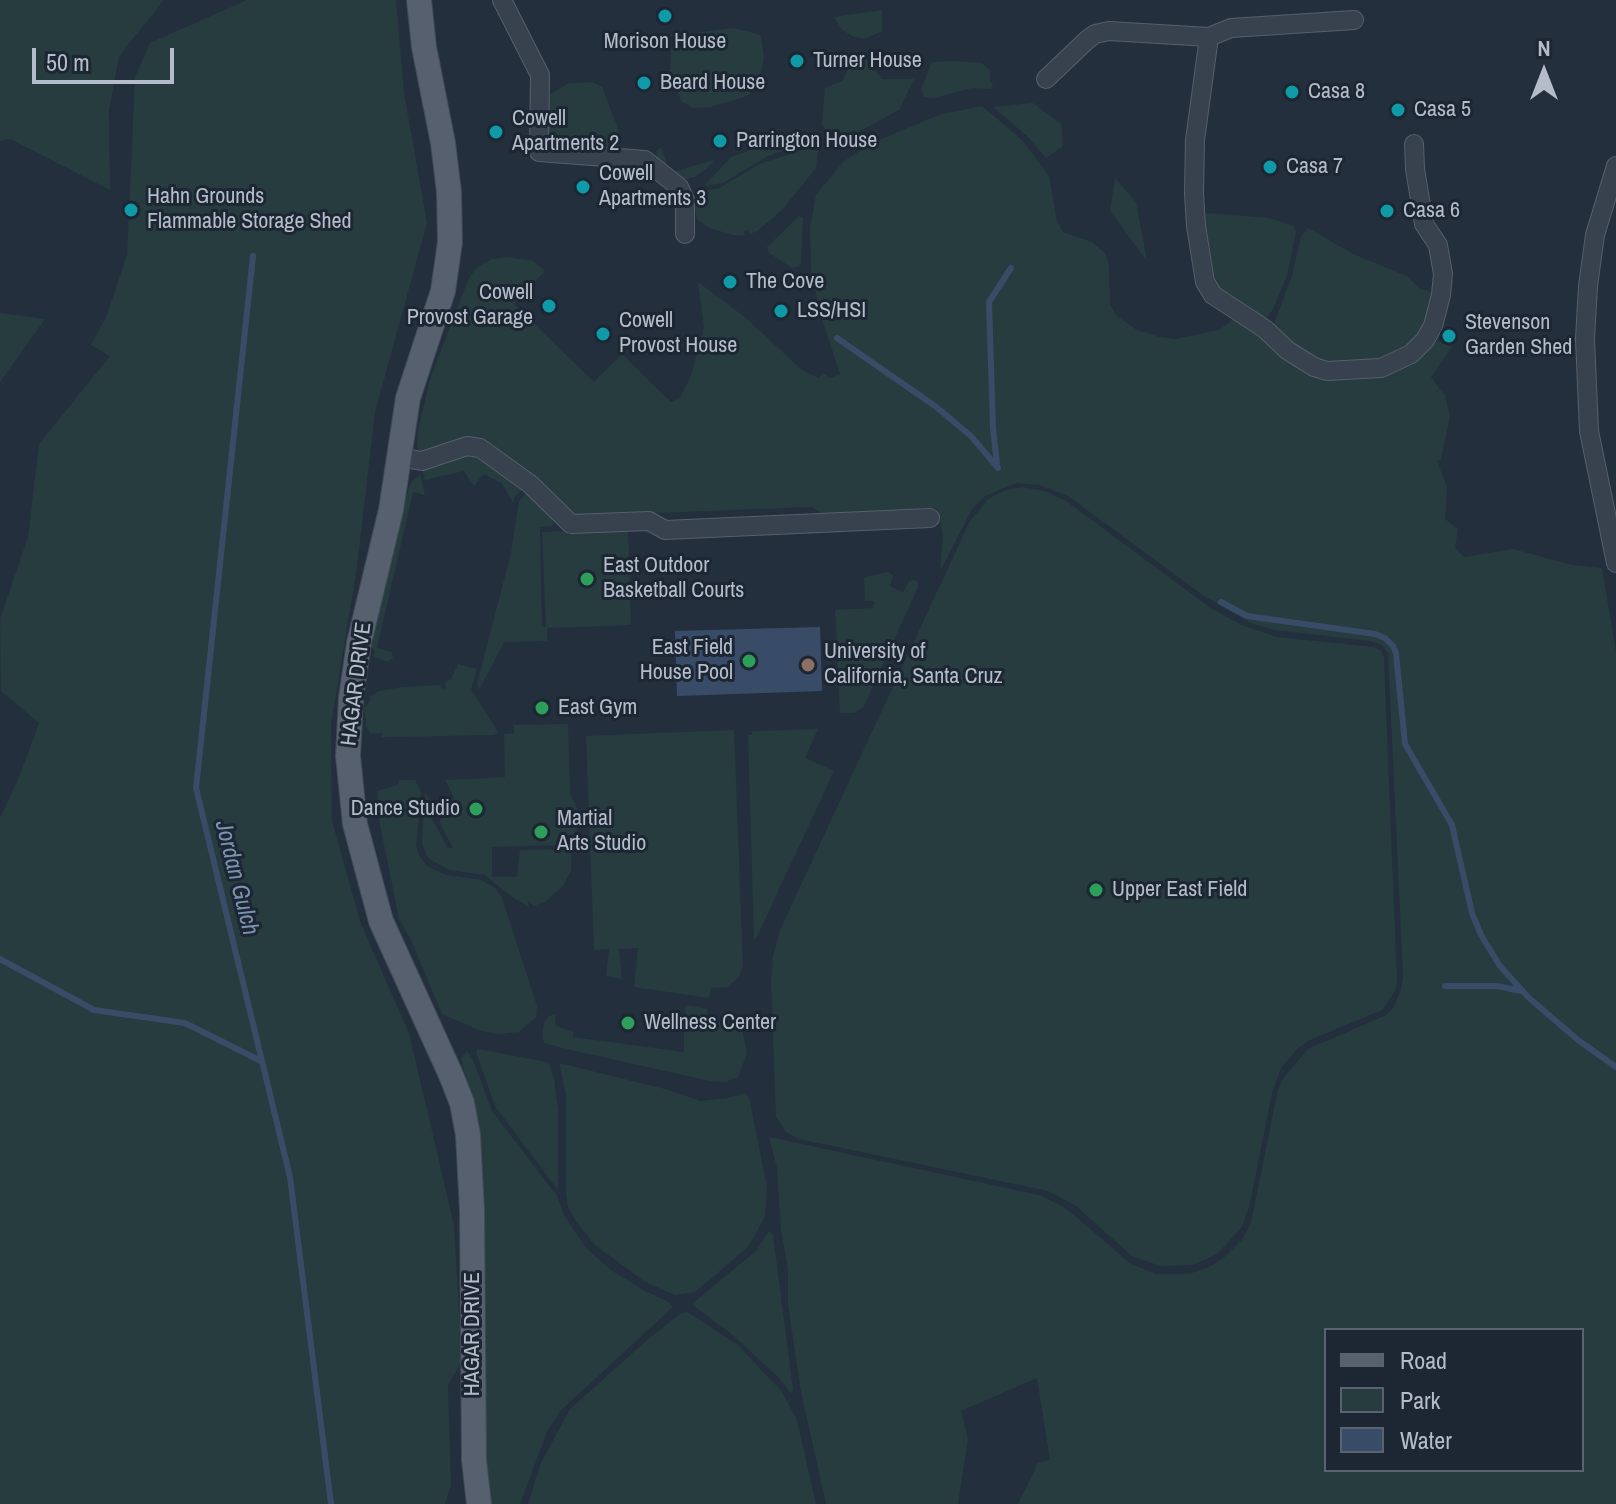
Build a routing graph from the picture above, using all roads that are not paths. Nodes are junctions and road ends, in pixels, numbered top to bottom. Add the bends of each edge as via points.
1 (419, 0) edge
2 (502, 0) edge
3 (1354, 20) dead end
4 (1209, 37) junction
5 (1046, 79) dead end
6 (1414, 144) dead end
7 (1616, 166) edge
8 (685, 234) dead end
9 (399, 457) junction
10 (930, 518) dead end
11 (1616, 563) edge
12 (479, 1504) edge

1 - 9 main road, HAGAR DRIVE via 443,143 450,242 443,291 410,388
2 - 8 street via 540,75 539,152 645,160 679,187 685,200
3 - 4 street via 1231,28
4 - 5 street via 1095,34
4 - 6 street via 1195,140 1194,193 1205,282 1213,295 1314,367 1381,368 1411,354 1433,326 1443,274 1438,245 1424,224
7 - 11 street via 1595,235 1585,354 1589,431
9 - 10 street via 422,461 467,446 480,448 530,484 571,524 649,521 665,530
9 - 12 main road, HAGAR DRIVE via 359,643 348,756 355,824 381,921 451,1075 468,1135

